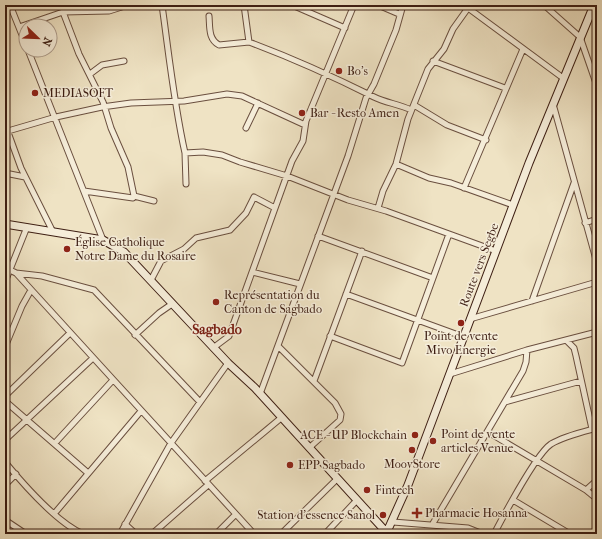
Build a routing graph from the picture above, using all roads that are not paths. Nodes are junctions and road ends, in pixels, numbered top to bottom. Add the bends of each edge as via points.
1 (10, 5) edge
2 (128, 5) edge
3 (162, 5) edge
4 (244, 5) edge
5 (292, 5) edge
6 (354, 5) edge
7 (378, 5) edge
8 (403, 5) edge
9 (544, 5) edge
10 (594, 5) edge
11 (466, 6) edge
12 (63, 12) junction
13 (400, 14) junction
14 (209, 16) dead end
15 (45, 18) edge
16 (18, 25) edge
17 (345, 28) junction
18 (580, 37) junction
19 (250, 42) junction
20 (523, 49) junction
21 (31, 58) edge
22 (124, 61) dead end
23 (433, 61) junction
24 (90, 74) junction
25 (325, 75) junction
26 (563, 78) junction
27 (597, 86) edge
28 (505, 88) junction
29 (368, 94) junction
30 (174, 102) junction
31 (553, 102) junction
32 (258, 103) junction
33 (104, 106) junction
34 (412, 108) junction
35 (56, 117) junction
36 (305, 125) junction
37 (6, 128) edge
38 (246, 128) dead end
39 (486, 140) junction
40 (186, 154) junction
41 (396, 164) junction
42 (5, 173) edge
43 (286, 176) junction
44 (25, 177) junction
45 (574, 183) junction
46 (186, 184) dead end
47 (464, 188) junction
48 (84, 191) junction
49 (333, 193) junction
50 (134, 196) junction
51 (154, 202) dead end
52 (513, 205) junction
53 (276, 208) junction
54 (378, 208) junction
55 (597, 219) edge
56 (585, 223) junction
57 (5, 224) edge
58 (27, 227) junction
59 (53, 232) junction
60 (449, 234) junction
61 (318, 236) junction
62 (103, 240) junction
63 (362, 251) junction
64 (496, 251) junction
65 (597, 263) edge
66 (10, 270) junction
67 (252, 272) junction
68 (16, 273) junction
69 (433, 278) junction
70 (151, 280) junction
71 (5, 282) edge
72 (597, 282) edge
73 (300, 284) junction
74 (31, 290) junction
75 (346, 294) junction
76 (532, 301) junction
77 (172, 304) junction
78 (470, 319) junction
79 (418, 320) junction
80 (597, 332) edge
81 (70, 334) junction
82 (135, 335) junction
83 (330, 336) junction
84 (464, 337) junction
85 (567, 340) junction
86 (278, 346) junction
87 (5, 347) edge
88 (213, 348) junction
89 (527, 350) junction
90 (93, 358) junction
91 (228, 363) junction
92 (450, 374) junction
93 (113, 380) junction
94 (314, 381) junction
95 (581, 381) junction
96 (260, 394) junction
97 (5, 396) edge
98 (5, 401) edge
99 (200, 402) junction
100 (505, 402) junction
101 (141, 411) junction
102 (281, 418) junction
103 (27, 420) junction
104 (594, 428) edge
105 (488, 432) junction
106 (5, 440) edge
107 (55, 443) junction
108 (171, 443) junction
109 (309, 448) junction
110 (538, 460) junction
111 (5, 462) edge
112 (88, 473) junction
113 (16, 474) junction
114 (338, 479) junction
115 (597, 480) edge
116 (207, 483) junction
117 (5, 485) edge
118 (586, 490) junction
119 (597, 499) edge
120 (357, 500) junction
121 (513, 500) junction
122 (54, 514) junction
123 (235, 515) junction
124 (5, 520) edge
125 (393, 522) junction
126 (125, 524) junction
127 (432, 525) junction
128 (26, 534) edge
129 (83, 534) edge
130 (120, 534) edge
131 (136, 534) edge
132 (152, 534) edge
133 (216, 534) edge
134 (254, 534) edge
135 (281, 534) edge
136 (325, 534) edge
137 (387, 534) edge
138 (483, 534) edge
139 (494, 534) edge
140 (570, 534) edge

1 - 16 street
2 - 12 street via 109,11
3 - 30 street
4 - 19 street
5 - 17 street
6 - 17 street
7 - 13 street
8 - 13 street
9 - 18 street
10 - 18 main road, Route vers Segbe
11 - 20 street
11 - 23 street via 444,49
12 - 15 street
12 - 24 street via 79,54
13 - 29 street via 396,30
14 - 19 street via 210,35 215,44
17 - 25 street
18 - 26 main road, Route vers Segbe
18 - 27 street
19 - 25 street
20 - 26 street
20 - 28 street
21 - 35 street
22 - 24 street via 102,65
23 - 28 street
23 - 34 street
24 - 33 street
25 - 29 street
25 - 36 street
26 - 31 main road, Route vers Segbe
28 - 39 street
29 - 34 street
29 - 49 street
30 - 32 street via 227,94 242,96
30 - 33 street via 131,102
30 - 40 street
31 - 45 street
31 - 52 main road, Route vers Segbe
32 - 36 street
32 - 38 street
33 - 35 street
33 - 50 street via 128,167
34 - 39 street
34 - 41 street
35 - 37 street
35 - 48 street
36 - 43 street via 303,141
37 - 44 street
39 - 47 street
40 - 43 street via 215,153
40 - 46 street
41 - 47 street
41 - 54 street
42 - 44 street
43 - 49 street
43 - 53 street
44 - 59 street
45 - 56 street
45 - 76 street
47 - 52 street
48 - 50 street via 133,198
48 - 62 street
49 - 54 street
49 - 61 street
50 - 51 street
52 - 64 main road, Route vers Segbe
53 - 67 street
53 - 70 street via 254,197 246,213 230,230 196,238 184,250 161,262
54 - 60 street
55 - 56 street
56 - 65 street
57 - 58 main road
58 - 59 main road
58 - 66 street
59 - 62 main road
60 - 64 street
60 - 69 street
61 - 63 street
61 - 73 street
62 - 70 main road via 124,252
63 - 69 street
63 - 75 street
64 - 78 main road, Route vers Segbe
66 - 68 street
66 - 71 street
67 - 73 street
67 - 88 street via 229,336
68 - 74 street
68 - 82 street via 42,276 91,288
69 - 79 street
70 - 77 main road
72 - 76 street
73 - 86 street
74 - 81 street
74 - 87 street
75 - 79 street
75 - 83 street
76 - 78 street
77 - 82 street
77 - 88 main road
78 - 84 main road, Route vers Segbe
79 - 83 street via 402,363
79 - 84 street
80 - 85 street
81 - 90 street
81 - 97 street
82 - 99 street
83 - 94 street
84 - 92 main road, Route vers Segbe
85 - 89 street
85 - 95 street via 574,348
86 - 94 street
86 - 96 street
88 - 91 main road
89 - 92 street
89 - 100 street via 523,371
90 - 93 street
90 - 103 street
91 - 96 main road
91 - 99 street
92 - 125 main road, Route vers Segbe
93 - 101 street
93 - 107 street
94 - 109 street via 335,403 341,417
95 - 100 street
95 - 104 street
96 - 102 main road
98 - 103 street
99 - 108 street
100 - 105 street
101 - 108 street
101 - 112 street
102 - 109 main road
102 - 116 street
103 - 106 street
103 - 107 street
104 - 110 street via 552,443
105 - 110 street
105 - 127 street
107 - 112 street
108 - 116 street
108 - 126 street
109 - 114 main road
110 - 118 street
110 - 121 street
111 - 113 street
112 - 122 street
113 - 117 street
113 - 122 street
114 - 120 main road
114 - 135 street
115 - 118 street
116 - 123 street
116 - 132 street
118 - 119 street
120 - 136 street
120 - 137 main road
121 - 139 street
121 - 140 street
122 - 129 street
123 - 133 street
123 - 134 street
124 - 128 street
125 - 127 street
125 - 137 main road, Route vers Segbe
126 - 130 street
126 - 131 street
127 - 138 street via 468,528

